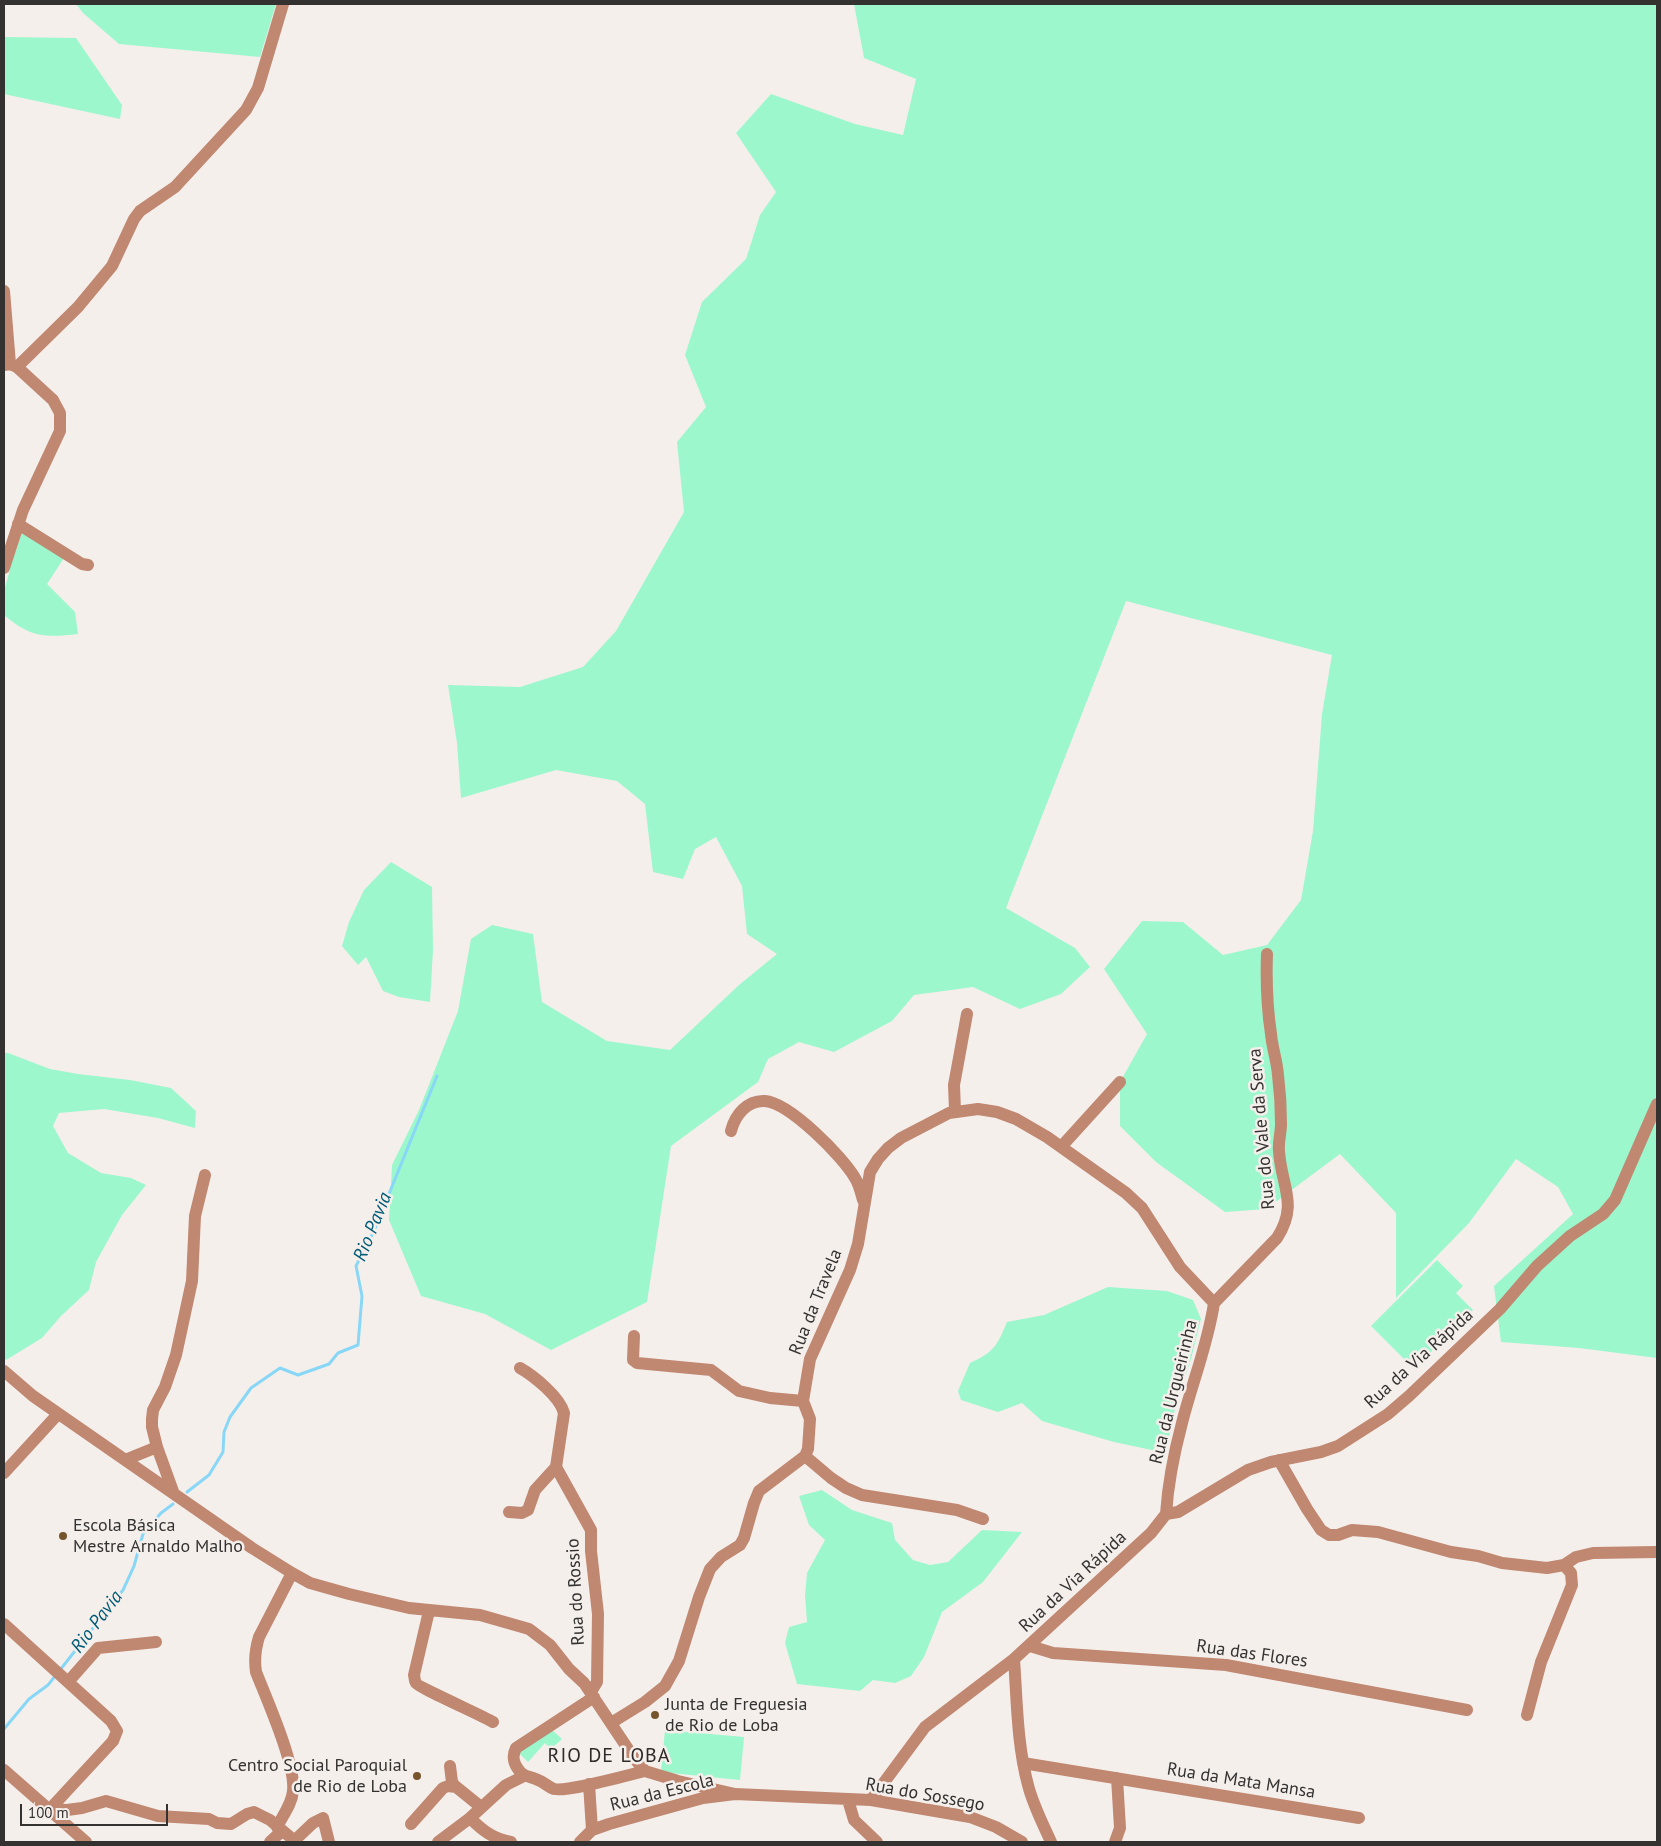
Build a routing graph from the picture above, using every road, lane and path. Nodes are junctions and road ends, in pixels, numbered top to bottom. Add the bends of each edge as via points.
1 (283, 4) edge
2 (4, 290) edge
3 (10, 365) edge
4 (18, 524) junction
5 (88, 565) dead end
6 (4, 568) edge
7 (1267, 954) dead end
8 (967, 1014) dead end
9 (1120, 1082) dead end
10 (1657, 1104) edge
11 (955, 1112) junction
12 (731, 1132) dead end
13 (1061, 1146) junction
14 (205, 1176) dead end
15 (864, 1202) junction
16 (1214, 1303) junction
17 (634, 1336) dead end
18 (520, 1368) dead end
19 (4, 1371) edge
20 (803, 1401) junction
21 (58, 1414) junction
22 (157, 1447) junction
23 (805, 1456) junction
24 (125, 1460) junction
25 (1279, 1460) junction
26 (556, 1467) junction
27 (5, 1468) edge
28 (174, 1494) junction
29 (509, 1512) dead end
30 (1166, 1514) junction
31 (983, 1519) dead end
32 (1657, 1552) edge
33 (1564, 1565) junction
34 (292, 1573) junction
35 (430, 1611) junction
36 (4, 1624) edge
37 (156, 1642) dead end
38 (1030, 1646) junction
39 (1014, 1659) junction
40 (68, 1682) junction
41 (593, 1695) junction
42 (1467, 1710) dead end
43 (1527, 1715) dead end
44 (493, 1722) dead end
45 (611, 1723) junction
46 (1023, 1763) junction
47 (450, 1766) dead end
48 (4, 1770) edge
49 (645, 1771) junction
50 (524, 1776) junction
51 (1117, 1778) junction
52 (589, 1784) junction
53 (456, 1787) junction
54 (703, 1792) junction
55 (848, 1800) junction
56 (871, 1800) junction
57 (481, 1807) junction
58 (50, 1809) junction
59 (470, 1818) junction
60 (1359, 1818) dead end
61 (411, 1824) dead end
62 (280, 1829) junction
63 (583, 1838) edge
64 (86, 1842) edge
65 (270, 1842) edge
66 (295, 1842) edge
67 (329, 1842) edge
68 (438, 1842) edge
69 (511, 1842) edge
70 (877, 1842) edge
71 (1022, 1842) edge
72 (1051, 1842) edge
73 (1115, 1842) edge

1 - 3 street via 258,88 246,110 174,187 140,211 112,266 78,307
2 - 3 street
3 - 4 street via 53,400 60,412 60,431
4 - 5 street
4 - 6 street
7 - 16 street, Rua do Vale da Serva via 1268,1011 1280,1102 1278,1150 1288,1213 1276,1238
8 - 11 street via 954,1085
9 - 13 street
10 - 25 street, Rua da Via Rápida via 1615,1200 1603,1214 1570,1236 1537,1266 1494,1315 1388,1414 1338,1446 1304,1457
11 - 13 street, Rua da Urgueirinha via 978,1109 997,1112 1032,1127
11 - 15 street, Rua da Urgueirinha via 915,1130 888,1148 870,1172
12 - 15 street via 737,1116 752,1102 767,1101 777,1106 806,1124 840,1158 856,1179
13 - 16 street, Rua da Urgueirinha via 1142,1208 1180,1268
14 - 22 street via 195,1216 192,1281 178,1347 153,1410 152,1427
15 - 20 street, Rua da Travela via 858,1244 850,1270 810,1359
16 - 30 street, Rua da Urgueirinha via 1182,1422
17 - 20 street via 633,1357 637,1363 712,1370 739,1391
18 - 26 street via 562,1406 564,1413
19 - 21 street
20 - 23 street, Rua da Travela via 810,1419
21 - 24 street
21 - 27 street
22 - 24 street
22 - 28 street
23 - 31 street via 831,1478 862,1495 957,1510
23 - 45 street via 759,1491 740,1545 710,1569 679,1661 665,1686
24 - 28 street
25 - 30 street, Rua da Via Rápida via 1248,1470 1178,1512
25 - 33 street via 1307,1509 1329,1535 1361,1530 1378,1532 1502,1563 1547,1568
26 - 29 street via 535,1490 528,1510
26 - 41 street, Rua do Rossio via 591,1530 598,1614 597,1682
28 - 34 street
30 - 38 street, Rua da Via Rápida via 1151,1533
32 - 33 street via 1593,1553 1576,1557
33 - 43 street via 1571,1573 1572,1584 1541,1662
34 - 35 street via 323,1587
34 - 62 street via 259,1637 254,1659 293,1776 292,1799
35 - 41 street via 480,1615 529,1629 550,1645
35 - 44 street via 414,1675 416,1683
36 - 40 street
37 - 40 street via 98,1648
38 - 39 street, Rua da Via Rápida
38 - 42 street, Rua das Flores via 1053,1653 1226,1665
39 - 46 street
39 - 56 street, Rua da Via Rápida via 925,1727
40 - 58 street via 116,1726 117,1734
41 - 45 street
41 - 50 street via 516,1748 513,1760
45 - 49 street
46 - 51 street, Rua da Mata Mansa
46 - 72 street via 1028,1787
47 - 53 street
48 - 58 street
49 - 52 street
49 - 54 street, Rua da Escola
50 - 52 street via 558,1790
50 - 57 street via 506,1784
51 - 60 street, Rua da Mata Mansa
51 - 73 street via 1120,1828
52 - 63 street
53 - 57 street
53 - 61 street via 443,1788
54 - 55 street, Rua da Escola
54 - 63 street, Rua da Escola
55 - 56 street, Rua do Sossego
55 - 70 street via 854,1820
56 - 71 street, Rua do Sossego via 970,1817
57 - 59 street
58 - 62 street via 75,1809 106,1801 158,1816 232,1824 247,1814 259,1814
58 - 64 street
59 - 68 street
59 - 69 street via 484,1832
62 - 65 street
62 - 66 street
66 - 67 street via 323,1818

